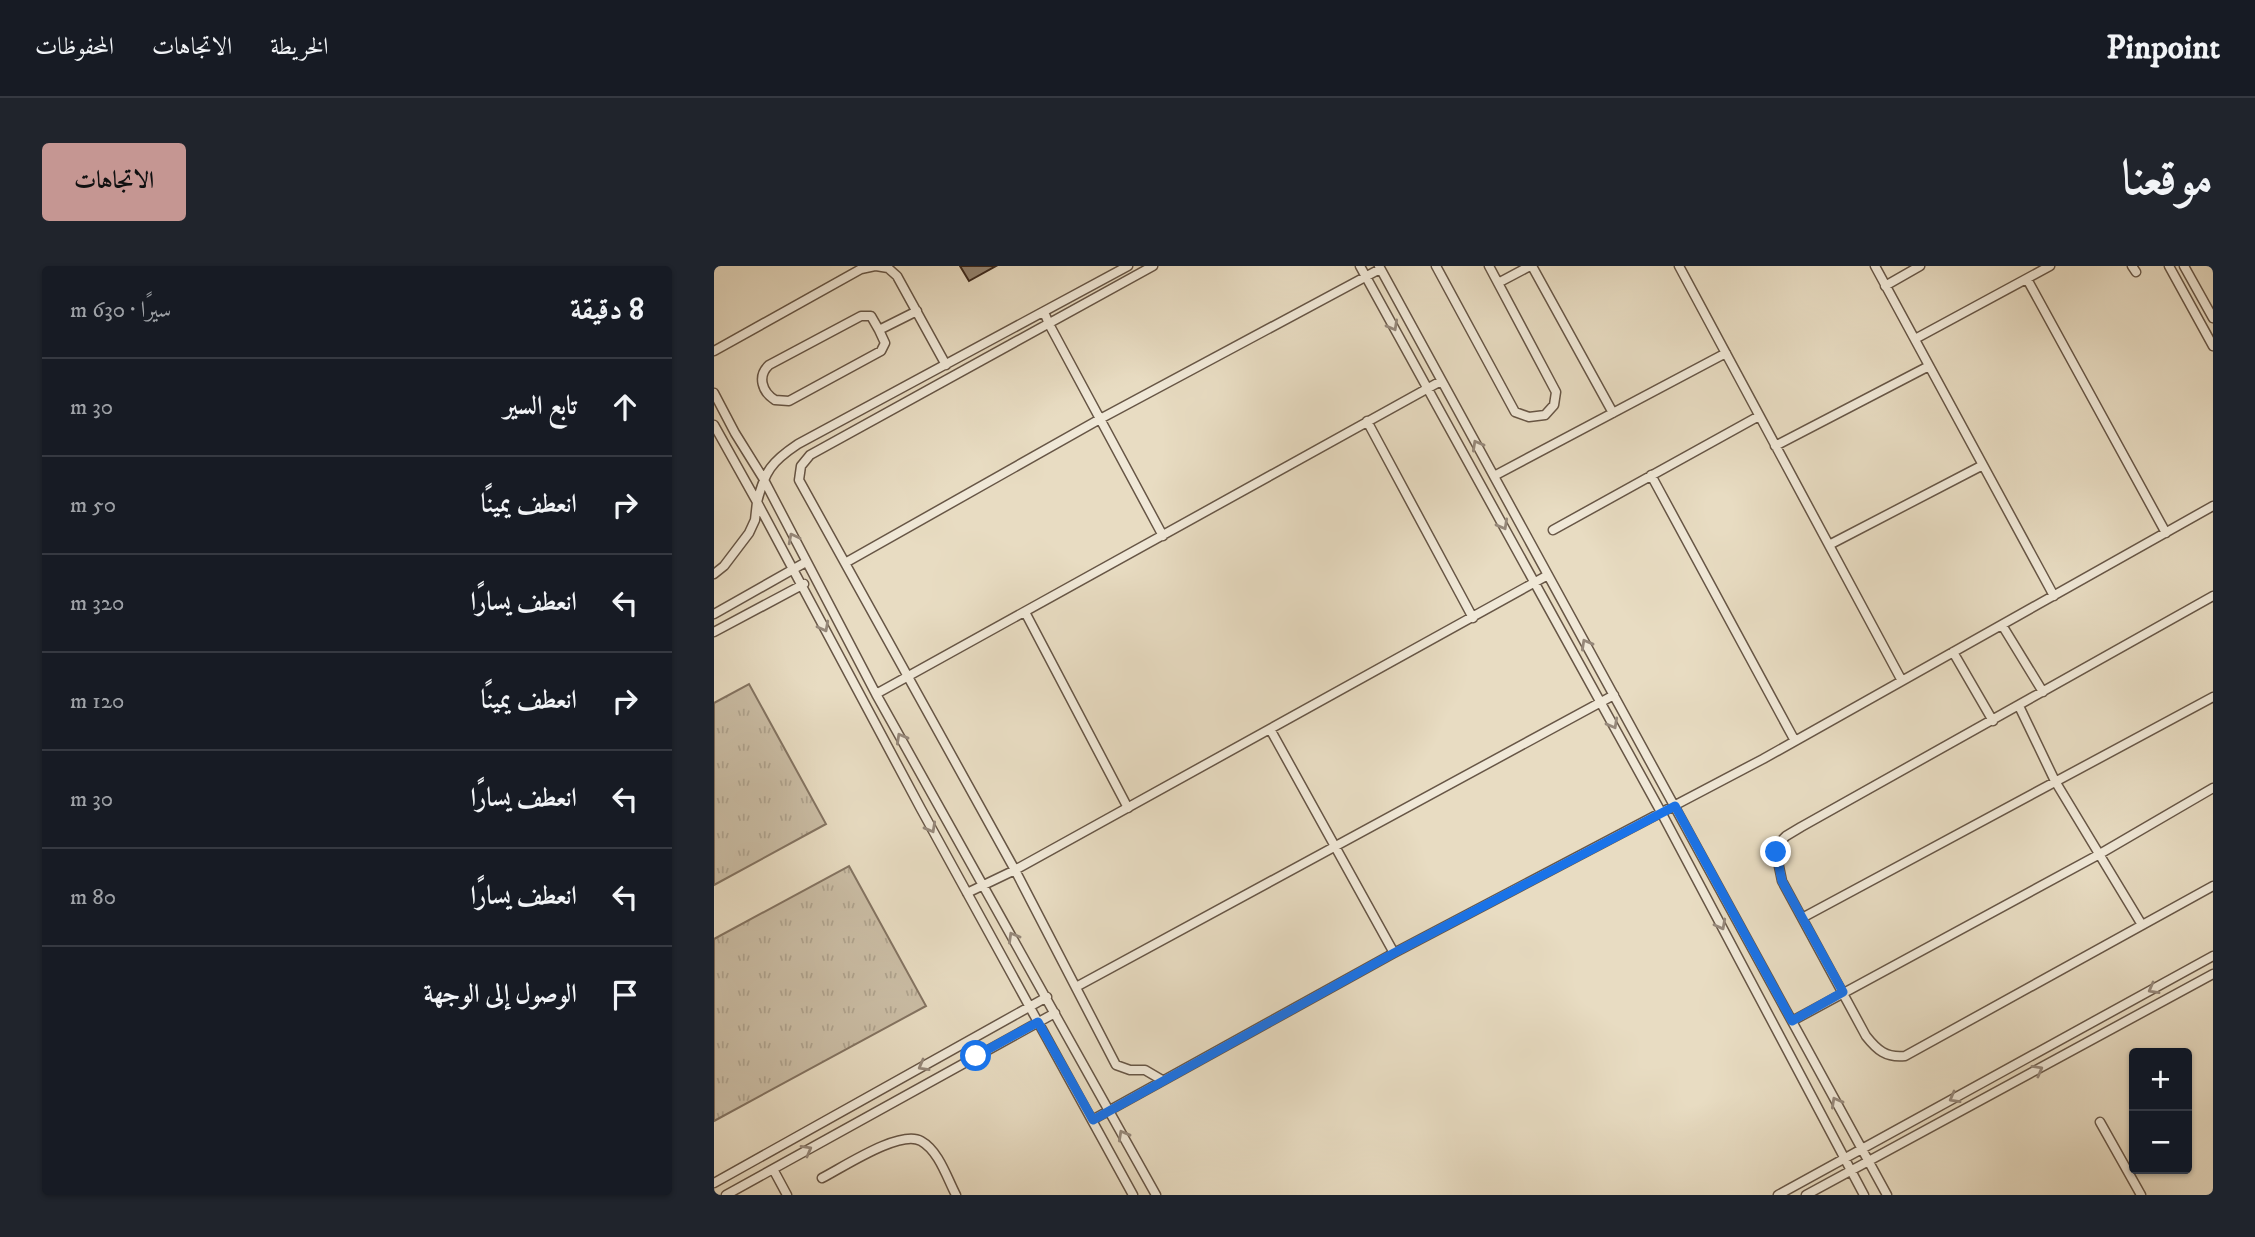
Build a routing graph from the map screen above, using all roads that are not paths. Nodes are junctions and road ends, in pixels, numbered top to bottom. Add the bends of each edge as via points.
1 (876, 266) edge
2 (1128, 266) edge
3 (1153, 266) edge
4 (1360, 266) edge
5 (1436, 266) edge
6 (1489, 266) edge
7 (1531, 266) edge
8 (1679, 266) edge
9 (1875, 266) edge
10 (1920, 266) edge
11 (2050, 266) edge
12 (2169, 266) edge
13 (2184, 266) edge
14 (1379, 267) edge
15 (1366, 276) junction
16 (2027, 279) junction
17 (1498, 283) junction
18 (1885, 286) junction
19 (917, 311) junction
20 (1044, 312) junction
21 (2213, 318) edge
22 (1049, 324) junction
23 (879, 330) junction
24 (1915, 339) junction
25 (2213, 346) edge
26 (714, 351) edge
27 (1726, 353) junction
28 (946, 365) junction
29 (1929, 366) junction
30 (1441, 381) junction
31 (1427, 388) junction
32 (714, 393) edge
33 (1613, 413) junction
34 (1759, 416) junction
35 (1100, 419) junction
36 (1367, 421) junction
37 (714, 425) edge
38 (735, 433) junction
39 (720, 436) junction
40 (1775, 446) junction
41 (1983, 465) junction
42 (1651, 475) junction
43 (1494, 476) junction
44 (763, 478) junction
45 (757, 502) junction
46 (2213, 506) edge
47 (1553, 530) dead end
48 (2166, 533) junction
49 (1163, 536) junction
50 (1829, 544) junction
51 (806, 562) junction
52 (845, 563) junction
53 (793, 571) junction
54 (714, 574) edge
55 (1548, 575) junction
56 (814, 578) junction
57 (1535, 583) junction
58 (802, 585) junction
59 (2054, 596) junction
60 (2213, 596) edge
61 (1025, 612) junction
62 (714, 614) edge
63 (1473, 618) junction
64 (2003, 625) junction
65 (714, 632) edge
66 (1953, 652) junction
67 (908, 677) junction
68 (1902, 681) junction
69 (2043, 692) junction
70 (877, 694) junction
71 (1614, 695) junction
72 (2213, 697) edge
73 (1600, 702) junction
74 (2020, 706) junction
75 (1993, 721) junction
76 (1270, 729) junction
77 (1795, 741) junction
78 (2055, 781) junction
79 (2213, 788) edge
80 (1675, 806) junction
81 (1128, 808) junction
82 (1661, 813) junction
83 (1335, 847) junction
84 (2098, 855) junction
85 (1015, 870) junction
86 (983, 884) junction
87 (2213, 886) edge
88 (967, 892) junction
89 (1802, 918) junction
90 (2142, 925) junction
91 (1394, 953) junction
92 (2213, 956) edge
93 (2213, 974) edge
94 (1076, 987) junction
95 (1843, 992) junction
96 (1047, 997) junction
97 (1030, 1006) junction
98 (1055, 1013) junction
99 (1792, 1021) junction
100 (1038, 1022) junction
101 (1162, 1080) junction
102 (1110, 1111) junction
103 (1093, 1120) junction
104 (2100, 1122) dead end
105 (1861, 1149) junction
106 (1844, 1158) junction
107 (1869, 1162) junction
108 (773, 1169) junction
109 (1851, 1170) junction
110 (822, 1178) dead end
111 (714, 1183) edge
112 (726, 1195) edge
113 (787, 1195) edge
114 (956, 1195) edge
115 (1133, 1195) edge
116 (1156, 1195) edge
117 (1778, 1195) edge
118 (1805, 1195) edge
119 (1864, 1195) edge
120 (1886, 1195) edge
121 (2141, 1195) edge

1 - 19 lane via 897,276
1 - 26 lane
2 - 20 lane
3 - 22 lane
4 - 15 lane
5 - 17 lane via 1515,412 1529,417 1545,415 1554,405 1556,392
6 - 17 lane
7 - 17 lane
7 - 33 lane
8 - 27 lane
9 - 18 lane
10 - 18 lane
11 - 16 lane
12 - 25 lane
13 - 21 lane
14 - 15 lane
14 - 30 lane
15 -> 31 lane
15 - 35 lane
16 - 24 lane
16 - 48 lane
18 - 24 lane
19 - 23 lane
19 - 28 lane
20 - 22 lane
20 - 28 lane
22 - 35 lane
22 - 52 lane via 810,455 799,480
23 - 23 lane via 866,314 804,347 764,370 765,391 775,400 789,401 881,351 885,342
24 - 29 lane
27 - 33 lane
27 - 34 lane
28 - 44 lane via 798,444 772,464
29 - 40 lane
29 - 41 lane
30 - 31 lane
43 -> 30 lane
31 - 36 lane
31 -> 57 lane
32 - 38 lane
33 - 43 lane
34 - 40 lane
34 - 42 lane
35 - 49 lane
35 - 52 lane
36 - 49 lane
36 - 63 lane
37 - 39 lane
38 - 39 lane via 733,440
38 - 44 lane
39 - 45 lane
40 - 50 lane
41 - 50 lane
41 - 59 lane
42 - 47 lane
42 - 77 lane
43 - 55 lane
44 - 45 lane
51 -> 44 lane
45 - 53 lane
45 - 54 lane via 749,533
46 - 48 lane
48 - 59 lane
49 - 61 lane
50 - 68 lane
51 - 53 lane
51 - 56 lane
52 - 67 lane
53 - 58 lane
53 - 62 lane
55 - 57 lane
71 -> 55 lane
56 - 58 lane
56 - 70 lane
57 - 63 lane
57 - 73 lane
58 - 65 lane
58 -> 88 lane
59 - 64 lane
60 - 69 lane
61 - 67 lane
61 - 81 lane
63 - 76 lane
64 - 66 lane
64 - 69 lane
66 - 68 lane
66 - 75 lane
67 - 70 lane
67 - 85 lane
68 - 77 lane
69 - 74 lane
86 -> 70 lane
71 - 73 lane
71 - 80 lane
72 - 78 lane
73 -> 82 lane
73 - 83 lane
74 - 75 lane
74 - 78 lane
75 - 89 lane via 1780,842 1776,852 1779,872
76 - 81 lane
76 - 83 lane
77 - 80 lane
78 - 84 lane
78 - 89 lane
79 - 84 lane
80 - 82 lane
80 - 99 lane
81 - 85 lane
82 - 91 lane
82 -> 106 lane
83 - 91 lane
83 - 94 lane
84 - 90 lane
84 - 95 lane
85 - 86 lane
85 - 94 lane
86 - 88 lane
96 -> 86 lane
87 - 90 lane
88 - 97 lane
89 - 95 lane
90 - 95 lane via 1905,1056 1877,1051
91 - 101 lane
92 -> 105 lane
107 -> 93 lane
94 - 101 lane via 1116,1065 1145,1070
95 - 99 lane
96 - 97 lane
96 - 98 lane
97 - 100 lane
97 -> 111 lane
98 - 100 lane
98 - 102 lane
105 -> 99 lane
100 - 103 lane
108 -> 100 lane
101 - 102 lane
102 - 103 lane
116 -> 102 lane
103 - 115 lane
104 - 121 lane
105 - 106 lane
105 - 107 lane
106 - 109 lane
106 - 117 lane
107 - 109 lane
107 - 120 lane
108 - 112 lane
108 - 113 lane
109 - 118 lane
109 - 119 lane
110 - 114 lane via 898,1139 919,1140 938,1159

